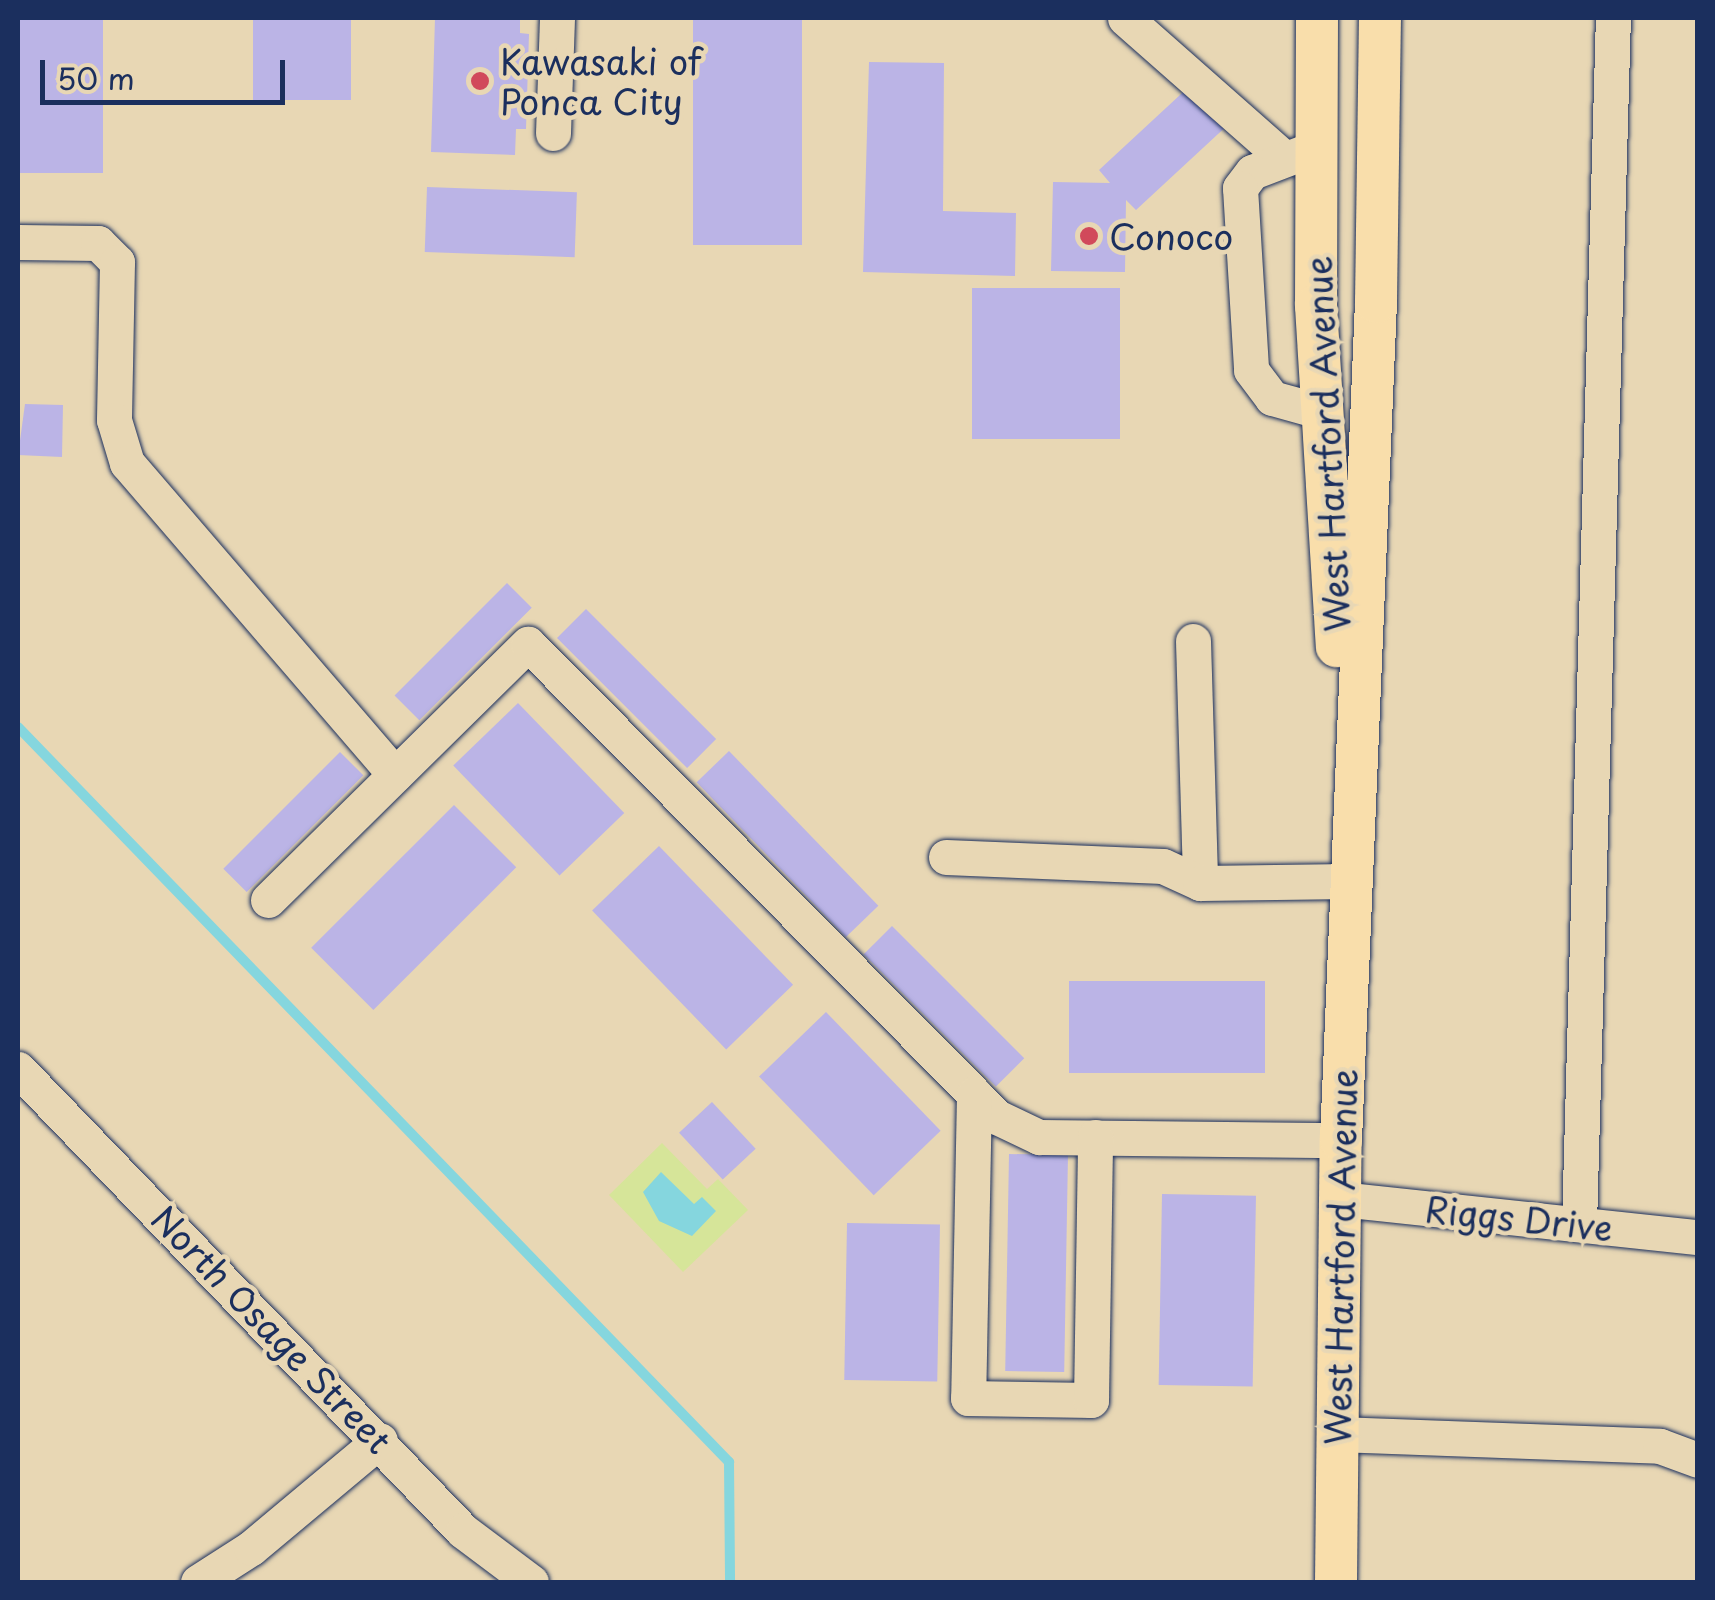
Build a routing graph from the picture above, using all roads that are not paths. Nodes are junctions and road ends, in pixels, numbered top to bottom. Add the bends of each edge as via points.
1 (558, 18) edge
2 (1125, 18) edge
3 (1317, 18) edge
4 (1380, 18) edge
5 (1612, 18) edge
6 (553, 134) dead end
7 (1300, 154) junction
8 (18, 242) edge
9 (1323, 412) junction
10 (1192, 641) dead end
11 (395, 775) junction
12 (946, 857) dead end
13 (1350, 876) junction
14 (1200, 883) junction
15 (268, 900) dead end
16 (18, 1069) edge
17 (974, 1094) junction
18 (1095, 1138) junction
19 (1341, 1140) junction
20 (1340, 1199) junction
21 (1578, 1224) junction
22 (1698, 1237) edge
23 (1337, 1434) junction
24 (380, 1440) junction
25 (1698, 1460) edge
26 (198, 1582) edge
27 (531, 1582) edge
28 (1336, 1582) edge

1 - 6 street
2 - 7 street
3 - 7 main road, West Hartford Avenue
4 - 13 main road, West Hartford Avenue via 1376,302
5 - 21 street
7 - 9 main road, West Hartford Avenue
7 - 9 street via 1252,172 1240,188 1252,370 1272,398
8 - 11 street via 98,243 117,262 114,420 127,463
9 - 13 main road, West Hartford Avenue
10 - 14 street
11 - 15 street
11 - 17 street via 528,644
12 - 14 street via 1163,866
13 - 14 street
13 - 19 main road, West Hartford Avenue
16 - 24 street, North Osage Street
17 - 18 street via 997,1117 1039,1137
17 - 18 street via 968,1398 1091,1400
18 - 19 street
19 - 20 main road, West Hartford Avenue
20 - 21 street, Riggs Drive
20 - 23 main road, West Hartford Avenue
21 - 22 street, Riggs Drive
23 - 25 street via 1660,1446
23 - 28 main road, West Hartford Avenue
24 - 26 street via 251,1548
24 - 27 street, North Osage Street via 463,1531

